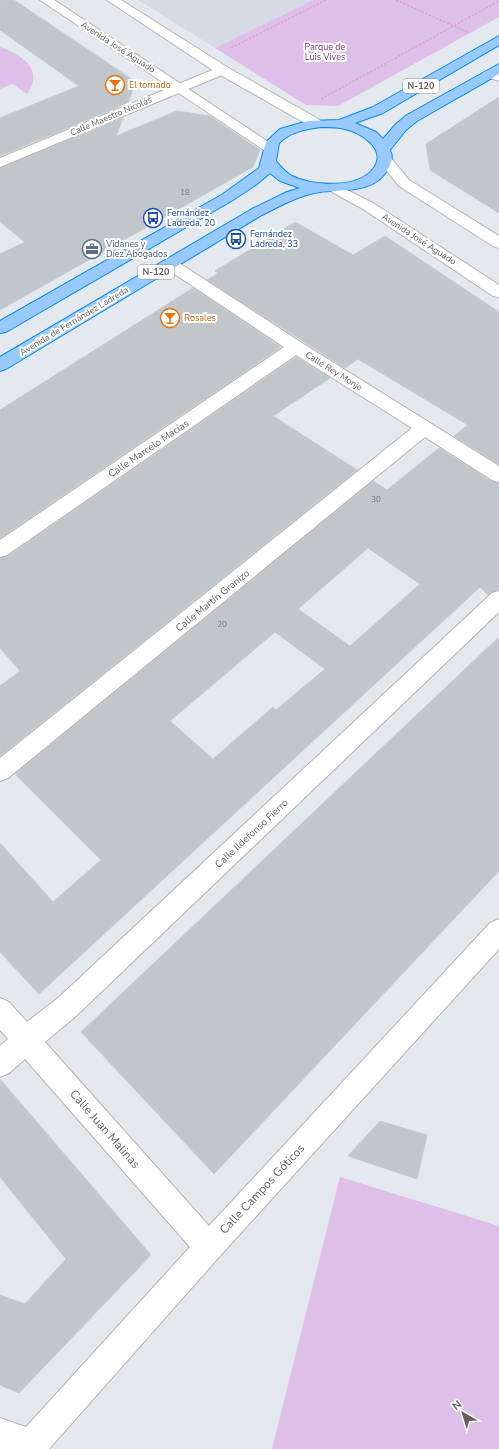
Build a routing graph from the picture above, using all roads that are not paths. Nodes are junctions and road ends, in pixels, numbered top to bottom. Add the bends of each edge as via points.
1 (46, 0) edge
2 (113, 0) edge
3 (499, 40) edge
4 (222, 70) junction
5 (495, 73) edge
6 (180, 87) junction
7 (315, 123) junction
8 (340, 124) junction
9 (269, 154) junction
10 (384, 154) junction
11 (0, 163) edge
12 (317, 188) junction
13 (338, 189) junction
14 (499, 243) edge
15 (170, 264) junction
16 (499, 292) edge
17 (0, 328) edge
18 (296, 347) junction
19 (0, 365) edge
20 (424, 428) junction
21 (499, 475) edge
22 (0, 550) edge
23 (499, 599) edge
24 (0, 771) edge
25 (499, 931) edge
26 (0, 1011) edge
27 (27, 1039) junction
28 (0, 1064) edge
29 (209, 1247) junction
30 (0, 1434) edge
31 (30, 1447) edge

1 - 6 street, Avenida José Aguado
2 - 4 street
3 - 8 highway, N-120 via 378,110
4 - 6 street, Calle Maestro Nicolás
4 - 7 street
5 - 10 highway, N-120 via 412,118 401,127
6 - 9 street, Avenida José Aguado
6 - 11 street, Calle Maestro Nicolás
7 - 8 highway, N-120
7 - 9 highway, N-120 via 285,132 278,137
8 - 10 highway, N-120 via 354,127 376,140
9 - 12 highway, N-120 via 274,169 286,178
9 - 17 highway, N-120 via 265,170 228,197
10 - 13 highway, N-120 via 380,170 370,178
10 - 14 street via 404,183
12 - 13 highway, N-120
12 - 15 highway, Avenida de Fernández Ladreda / N-120 via 275,202
13 - 16 street, Avenida José Aguado via 364,203
15 - 18 street, Calle Rey Monje
15 - 19 highway, Avenida de Fernández Ladreda / N-120
18 - 20 street, Calle Rey Monje
18 - 22 street, Calle Marcelo Macías
20 - 21 street, Calle Rey Monje
20 - 24 street, Calle Martín Granizo
23 - 27 street, Calle Ildefonso Fierro via 67,1007
25 - 29 street, Calle Campos Góticos
26 - 27 street, Calle Juan Malinas
27 - 28 street, Calle Ildefonso Fierro
27 - 29 street, Calle Juan Malinas
29 - 31 street, Calle Campos Góticos
30 - 31 street

